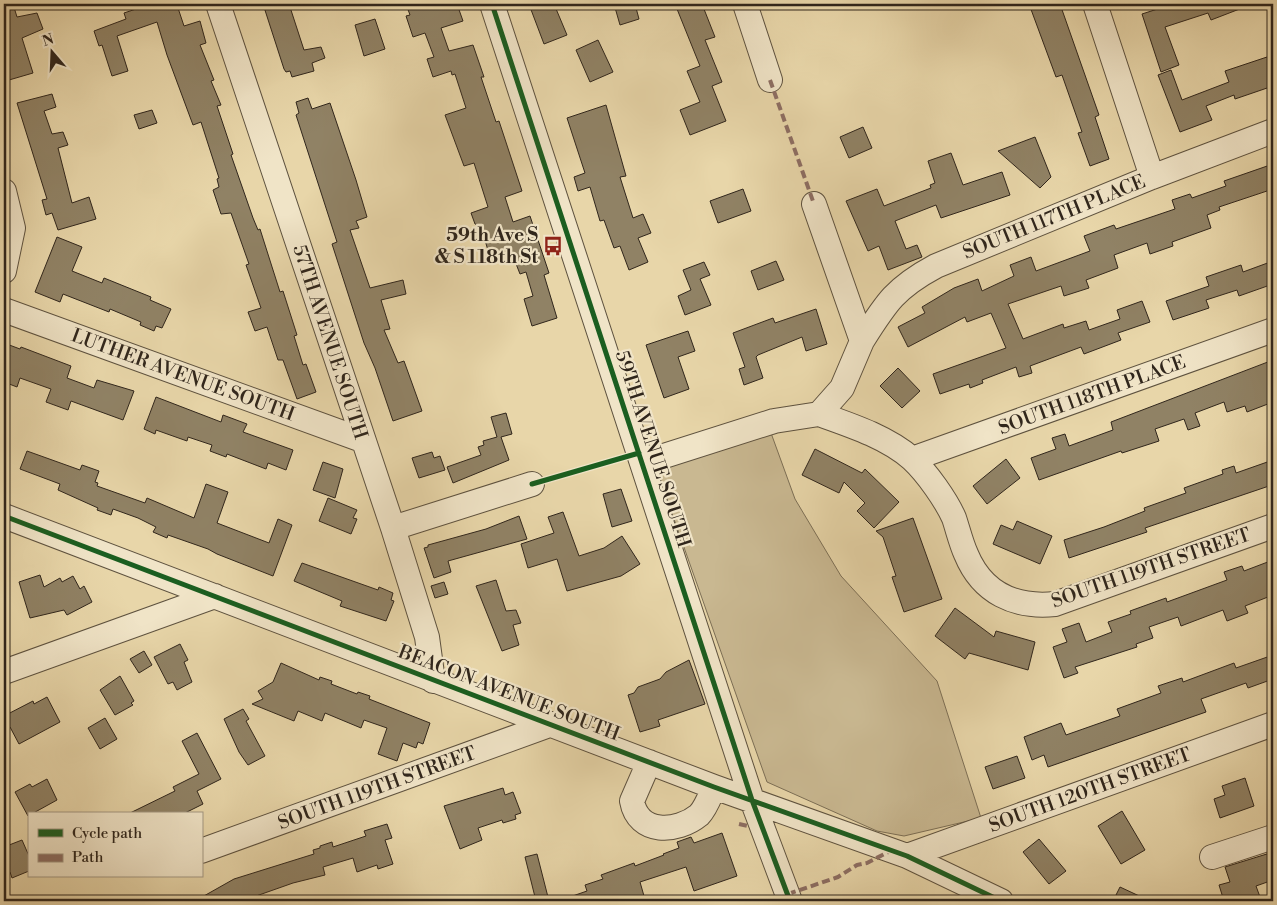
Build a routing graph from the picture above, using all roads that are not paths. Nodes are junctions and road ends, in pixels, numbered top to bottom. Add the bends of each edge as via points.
1 (218, 4) edge
2 (492, 4) edge
3 (746, 4) edge
4 (1095, 4) edge
5 (770, 80) dead end
6 (1273, 131) edge
7 (1152, 177) junction
8 (5, 201) edge
9 (814, 204) dead end
10 (4, 271) edge
11 (4, 310) edge
12 (1273, 330) edge
13 (862, 341) junction
14 (819, 414) junction
15 (362, 440) junction
16 (912, 459) junction
17 (642, 463) junction
18 (532, 484) dead end
19 (4, 516) edge
20 (1273, 526) edge
21 (393, 528) junction
22 (216, 596) junction
23 (4, 672) edge
24 (433, 681) junction
25 (552, 724) junction
26 (1273, 724) edge
27 (648, 762) junction
28 (714, 787) junction
29 (752, 800) junction
30 (1273, 838) edge
31 (202, 851) edge
32 (907, 856) junction
33 (1212, 857) dead end
34 (790, 901) edge
35 (1001, 901) edge

1 - 15 street, 57TH AVENUE SOUTH
2 - 17 street, 59TH AVENUE SOUTH
3 - 5 street
4 - 7 street
6 - 7 street, SOUTH 117TH PLACE
7 - 13 street, SOUTH 117TH PLACE via 936,266 909,281 885,305
8 - 10 street via 13,228
9 - 13 street
11 - 15 street, LUTHER AVENUE SOUTH
12 - 16 street, SOUTH 118TH PLACE
13 - 14 street, SOUTH 117TH PLACE via 842,388
14 - 16 street via 856,428
14 - 17 street via 774,421
15 - 21 street, 57TH AVENUE SOUTH
16 - 20 street, SOUTH 119TH STREET via 944,499 966,556 981,580 1018,603 1034,606 1055,604
17 - 29 street, 59TH AVENUE SOUTH
18 - 21 street
19 - 22 street, BEACON AVENUE SOUTH
21 - 24 street, 57TH AVENUE SOUTH via 427,637
22 - 23 street
22 - 24 street, BEACON AVENUE SOUTH
24 - 25 street, BEACON AVENUE SOUTH
25 - 27 street, BEACON AVENUE SOUTH
25 - 31 street, SOUTH 119TH STREET
26 - 32 street, SOUTH 120TH STREET
27 - 28 street, BEACON AVENUE SOUTH
27 - 28 street via 632,800 637,813 657,828 675,828 700,814
28 - 29 street, BEACON AVENUE SOUTH
29 - 32 street, BEACON AVENUE SOUTH
29 - 34 street, 59TH AVENUE SOUTH
30 - 33 street
32 - 35 street, BEACON AVENUE SOUTH

